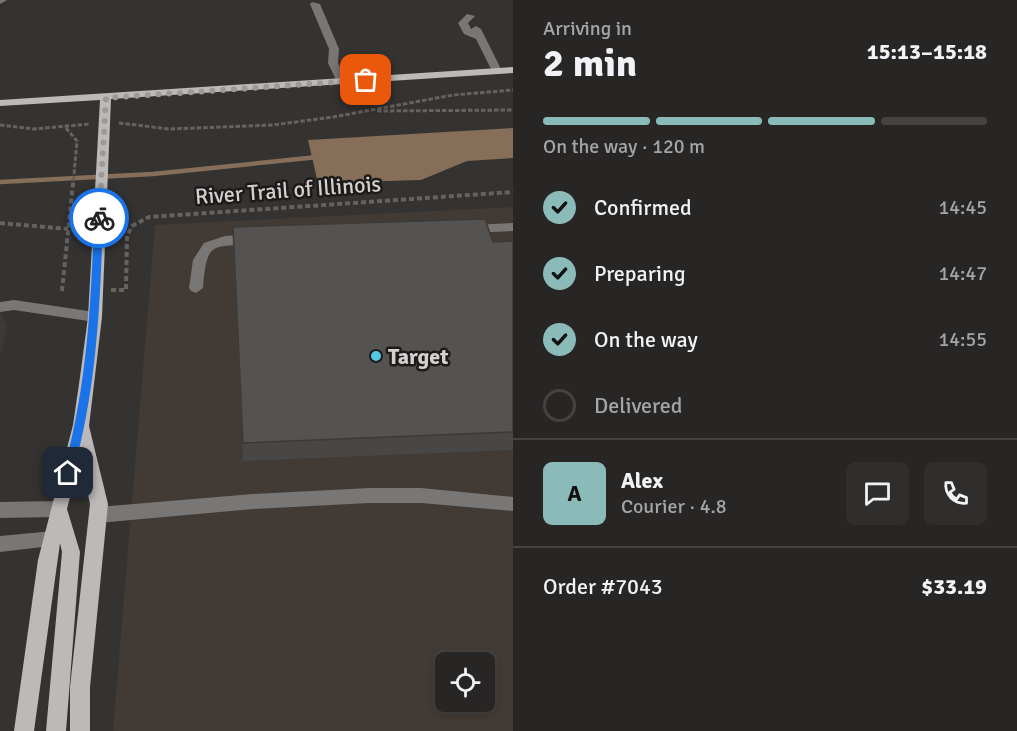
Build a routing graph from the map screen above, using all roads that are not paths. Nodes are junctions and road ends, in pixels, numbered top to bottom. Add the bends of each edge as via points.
1 (315, 4) dead end
2 (474, 26) dead end
3 (513, 70) edge
4 (497, 71) junction
5 (342, 82) junction
6 (106, 98) junction
7 (0, 103) edge
8 (513, 227) edge
9 (453, 230) edge
10 (261, 238) edge
11 (196, 288) dead end
12 (0, 307) edge
13 (95, 317) junction
14 (81, 425) junction
15 (513, 504) edge
16 (58, 509) junction
17 (0, 510) edge
18 (98, 515) junction
19 (53, 539) junction
20 (0, 544) edge
21 (24, 731) edge
22 (56, 731) edge
23 (80, 731) edge

1 - 5 lane via 334,49 333,63
2 - 4 lane
3 - 4 main road
4 - 5 main road
5 - 6 main road
6 - 7 main road
6 - 13 main road
8 - 9 lane
10 - 11 lane via 225,239 208,244 197,265
12 - 13 lane
13 - 14 main road
14 - 16 main road
14 - 18 main road via 99,504
15 - 18 lane via 411,495 279,499
16 - 17 lane
16 - 19 main road
16 - 22 main road via 71,552
18 - 23 main road via 80,687
19 - 20 lane
19 - 21 main road

